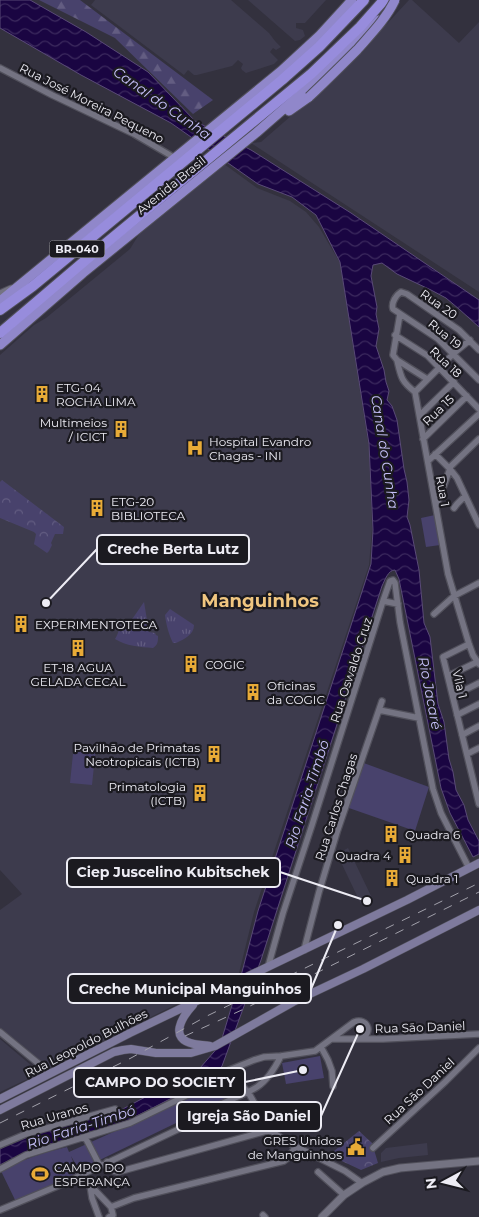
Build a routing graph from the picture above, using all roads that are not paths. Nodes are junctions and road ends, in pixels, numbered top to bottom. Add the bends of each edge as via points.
1 (352, 0) edge
2 (364, 0) edge
3 (384, 0) edge
4 (396, 0) edge
5 (0, 68) edge
6 (237, 112) junction
7 (251, 133) junction
8 (186, 154) junction
9 (175, 158) junction
10 (200, 171) junction
11 (23, 283) junction
12 (0, 294) edge
13 (0, 301) edge
14 (393, 309) joint
15 (0, 310) edge
16 (400, 314) junction
17 (0, 333) edge
18 (396, 335) junction
19 (470, 340) junction
20 (0, 345) edge
21 (479, 350) edge
22 (454, 353) junction
23 (397, 360) junction
24 (440, 367) junction
25 (427, 379) junction
26 (479, 380) edge
27 (454, 382) junction
28 (415, 392) junction
29 (467, 396) junction
30 (479, 409) edge
31 (479, 414) edge
32 (420, 415) junction
33 (423, 439) junction
34 (479, 439) edge
35 (436, 454) junction
36 (428, 461) junction
37 (450, 469) junction
38 (465, 496) junction
39 (436, 506) junction
40 (454, 508) dead end
41 (479, 525) edge
42 (479, 583) edge
43 (454, 596) junction
44 (383, 601) junction
45 (398, 604) junction
46 (434, 614) dead end
47 (469, 644) junction
48 (478, 663) edge
49 (448, 676) junction
50 (479, 683) edge
51 (453, 696) junction
52 (382, 701) dead end
53 (479, 704) edge
54 (379, 710) junction
55 (457, 715) junction
56 (419, 718) junction
57 (479, 726) edge
58 (462, 735) junction
59 (479, 748) edge
60 (467, 754) junction
61 (479, 770) edge
62 (472, 774) junction
63 (478, 793) edge
64 (479, 804) edge
65 (475, 865) edge
66 (479, 910) edge
67 (304, 950) junction
68 (268, 967) junction
69 (196, 1001) junction
70 (0, 1032) edge
71 (479, 1034) edge
72 (332, 1038) junction
73 (360, 1039) junction
74 (217, 1045) junction
75 (321, 1047) junction
76 (479, 1048) edge
77 (281, 1056) junction
78 (229, 1071) junction
79 (50, 1073) junction
80 (333, 1086) dead end
81 (248, 1092) junction
82 (0, 1099) edge
83 (115, 1109) dead end
84 (0, 1110) edge
85 (270, 1130) junction
86 (85, 1137) junction
87 (0, 1145) edge
88 (296, 1146) junction
89 (373, 1148) dead end
90 (479, 1161) edge
91 (108, 1162) junction
92 (100, 1166) junction
93 (0, 1169) edge
94 (318, 1172) dead end
95 (82, 1175) junction
96 (362, 1182) junction
97 (90, 1185) junction
98 (344, 1195) junction
99 (111, 1207) junction
100 (0, 1210) edge
101 (111, 1216) edge
102 (99, 1217) edge
103 (322, 1217) edge

1 - 6 highway, Avenida Brasil via 320,35
2 - 6 highway, Avenida Brasil / BR-040 via 319,47
3 - 7 highway, Avenida Brasil / BR-040
4 - 7 highway, Avenida Brasil via 351,48
4 - 7 highway, bridge via 374,31 309,97
5 - 9 street, Rua José Moreira Pequeno via 134,134
6 - 8 highway, Avenida Brasil / BR-040
7 - 10 highway, Avenida Brasil / BR-040
8 - 9 highway, Avenida Brasil
8 - 15 highway, Avenida Brasil / BR-040 via 33,286
9 - 11 highway, Avenida Brasil
10 - 17 highway, Avenida Brasil / BR-040 via 94,253
10 - 20 highway, Avenida Brasil
11 - 12 street
11 - 13 highway, Avenida Brasil
14 - 16 street, Rua 19
14 - 19 street, Rua 20 via 396,296 404,292
16 - 18 street
16 - 22 street, Rua 19
18 - 23 street via 393,354
18 - 24 street, Rua 18
19 - 21 street, Rua 20
19 - 22 street
22 - 24 street
22 - 26 street, Rua 19
23 - 25 street
23 - 28 street via 404,383
24 - 25 street
24 - 27 street, Rua 18
25 - 28 street
27 - 29 street, Rua 18
27 - 32 street
28 - 32 street, Rua 1
29 - 30 street, Rua 18
29 - 33 street, Rua 15
31 - 35 street
32 - 33 street, Rua 1
33 - 36 street, Rua 1
34 - 37 street
35 - 36 street
35 - 37 street
36 - 39 street, Rua 1
37 - 38 street
37 - 39 street
38 - 40 street
38 - 41 street
39 - 43 street, Rua 1
42 - 43 street
43 - 46 street
43 - 47 street, Rua 1
44 - 45 street
44 - 45 street, Rua Oswaldo Cruz via 393,580
44 - 68 street, Rua Oswaldo Cruz
45 - 56 street
47 - 48 street, Rua 1
47 - 49 street, Vila 1 via 443,656
48 - 49 street
49 - 51 street, Vila 1
50 - 51 street
51 - 55 street, Vila 1
52 - 54 street, Rua Carlos Chagas
53 - 55 street
54 - 56 street
54 - 67 street, Rua Carlos Chagas via 337,832
55 - 58 street, Vila 1
56 - 65 street via 436,799
57 - 58 street
58 - 60 street, Vila 1
59 - 60 street
60 - 62 street, Vila 1
61 - 62 street
62 - 63 street, Vila 1
63 - 64 street, Vila 1
65 - 67 main road, Rua Leopoldo Bulhões
66 - 74 main road, Rua Leopoldo Bulhões via 293,1002
67 - 68 main road, Rua Leopoldo Bulhões
68 - 69 main road, Rua Leopoldo Bulhões
69 - 74 main road via 179,1027 180,1036 194,1044
69 - 79 main road, Rua Leopoldo Bulhões
70 - 79 street
71 - 73 street, Rua Sāo Daniel
72 - 73 street, Rua Sāo Daniel
72 - 73 street via 354,1022 362,1021 368,1028 366,1036
72 - 75 street
74 - 84 main road, Rua Leopoldo Bulhões via 184,1053 156,1054 131,1049 114,1052
75 - 77 street
75 - 80 street via 332,1071
76 - 89 street, Rua São Daniel
77 - 78 street via 254,1060
77 - 81 street via 262,1082
78 - 81 street
78 - 86 street via 130,1123
79 - 82 main road, Rua Leopoldo Bulhões
81 - 85 street
81 - 91 street via 210,1109 198,1120
83 - 87 street, Rua Uranos via 26,1134
85 - 88 street
85 - 91 street via 118,1172
86 - 92 street
86 - 93 street via 26,1155
88 - 96 street
88 - 99 street via 284,1161 134,1198
90 - 96 street via 396,1168
91 - 92 street
92 - 95 street
94 - 98 street
95 - 97 street
95 - 100 street
96 - 98 street
97 - 99 street
97 - 102 street
98 - 103 street
99 - 101 street

